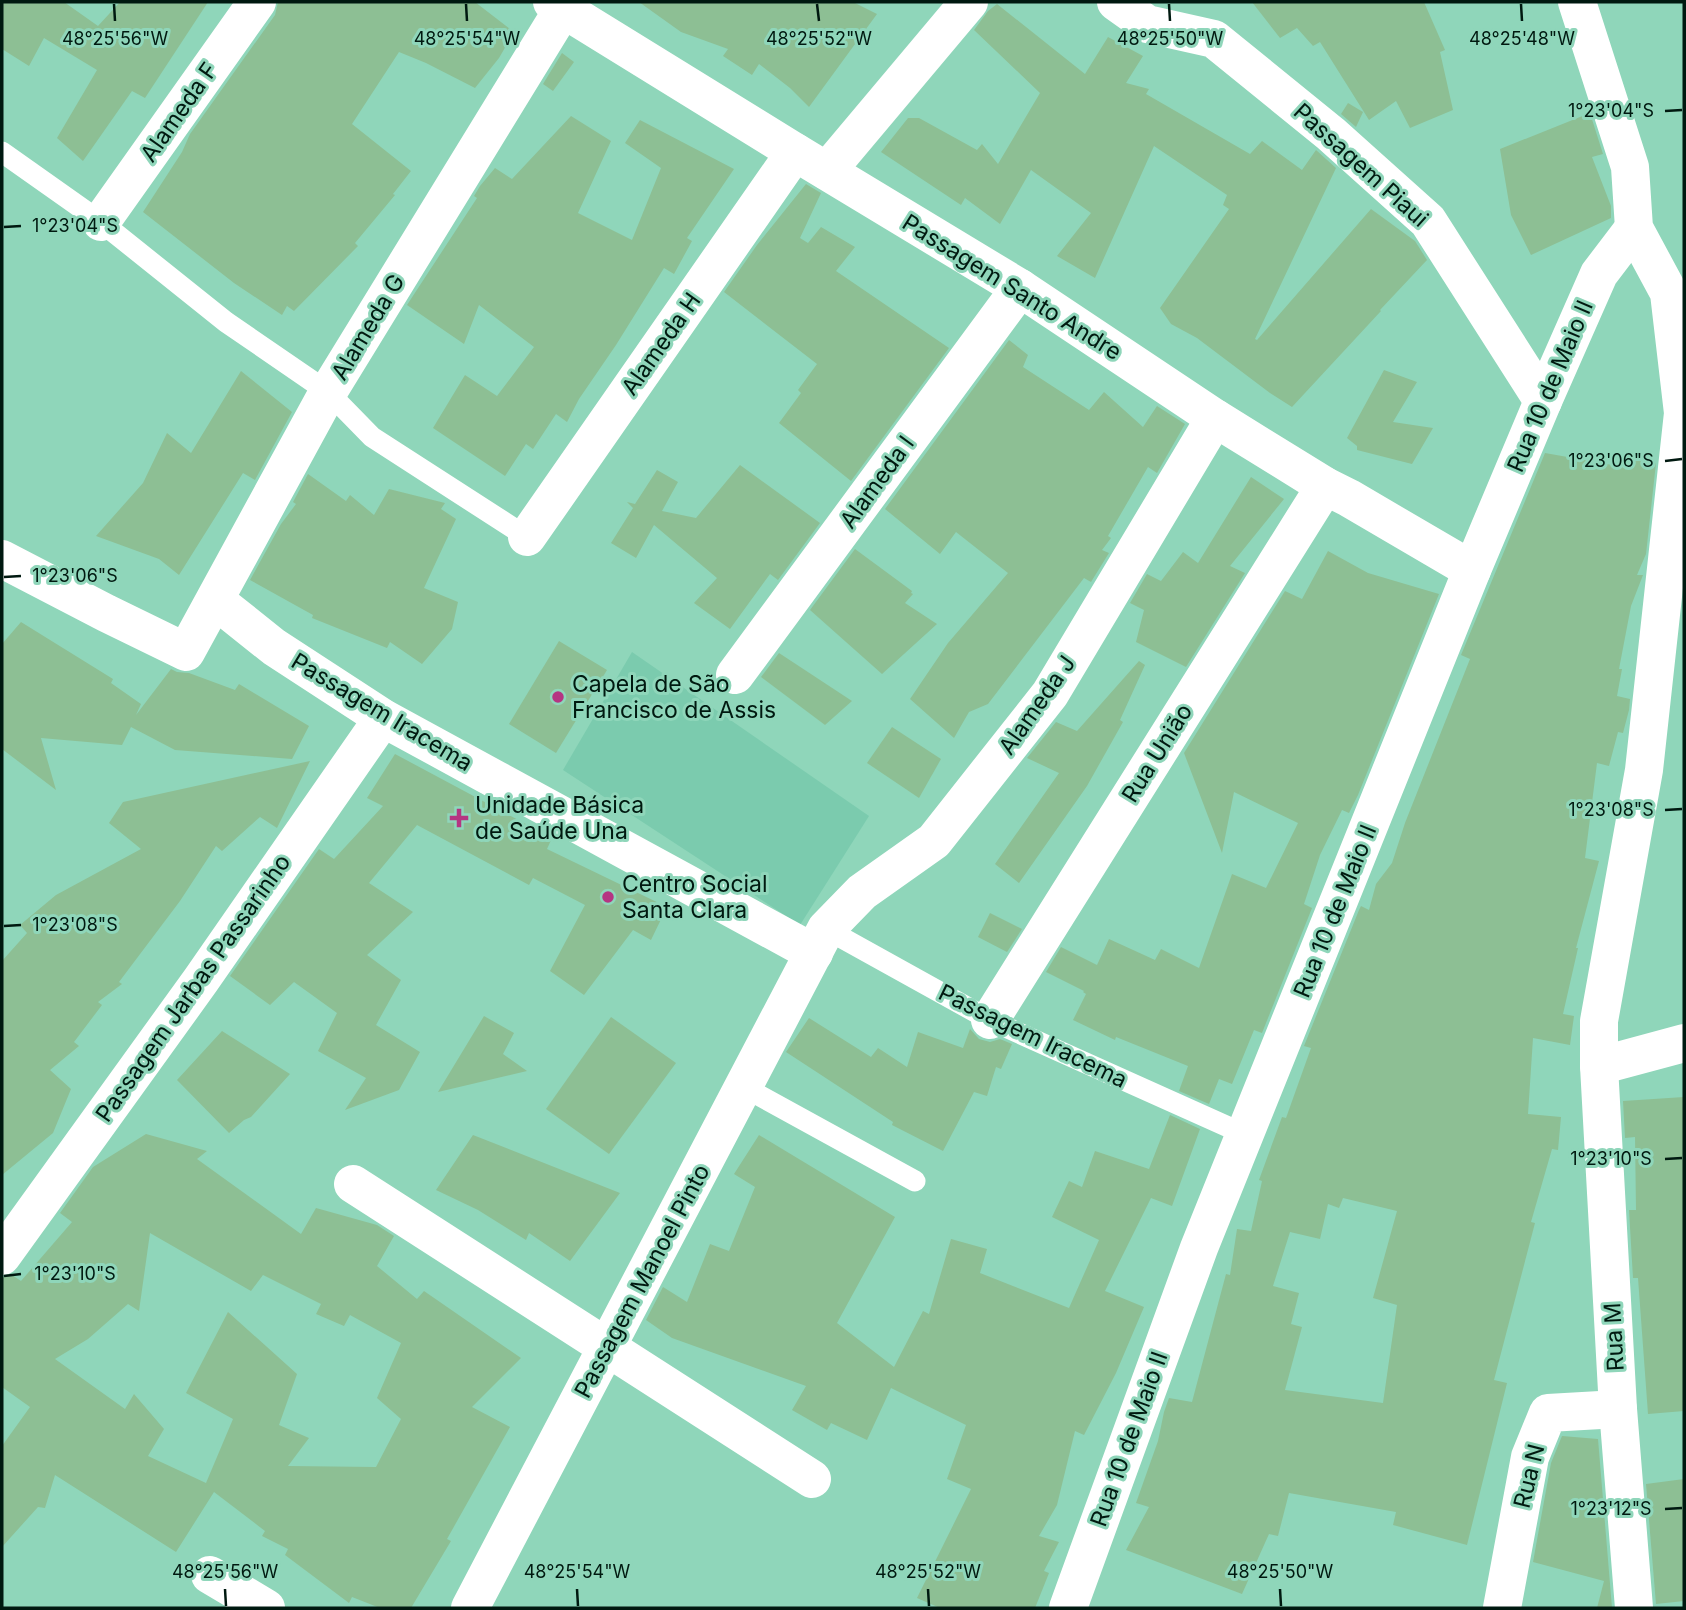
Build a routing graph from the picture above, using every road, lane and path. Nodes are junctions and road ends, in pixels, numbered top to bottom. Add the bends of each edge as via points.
1 (257, 2) edge
2 (969, 2) edge
3 (1116, 2) edge
4 (1577, 2) edge
5 (557, 5) edge
6 (2, 152) edge
7 (795, 152) junction
8 (827, 171) junction
9 (101, 222) junction
10 (1634, 228) junction
11 (1020, 288) junction
12 (1677, 290) edge
13 (328, 392) junction
14 (1543, 401) junction
15 (1215, 418) junction
16 (1325, 486) junction
17 (527, 537) joint
18 (2, 559) edge
19 (1472, 570) junction
20 (215, 600) junction
21 (735, 675) dead end
22 (383, 718) junction
23 (820, 941) junction
24 (990, 1020) junction
25 (1684, 1043) edge
26 (1599, 1066) junction
27 (744, 1087) junction
28 (1244, 1134) junction
29 (915, 1181) dead end
30 (353, 1184) dead end
31 (2, 1256) edge
32 (607, 1347) junction
33 (1618, 1409) junction
34 (812, 1479) dead end
35 (210, 1576) dead end
36 (266, 1608) edge
37 (470, 1608) edge
38 (1068, 1608) edge
39 (1502, 1608) edge
40 (1634, 1608) edge

1 - 9 street, Alameda F
2 - 8 street
3 - 14 street, Passagem Piaui via 1147,24 1214,39 1428,221
4 - 10 street via 1630,167
5 - 7 street, Passagem Santo Andre
5 - 13 street, Alameda G
6 - 9 lane
7 - 8 street, Passagem Santo Andre
7 - 17 street, Alameda H
8 - 11 street, Passagem Santo Andre
9 - 13 lane via 226,322
10 - 12 street
10 - 14 street, Rua 10 de Maio II via 1599,274
11 - 15 street, Passagem Santo Andre
11 - 21 street, Alameda I
12 - 26 street, Rua M via 1683,413 1644,770 1599,1021
13 - 17 lane via 372,436
13 - 20 street, Alameda G
14 - 19 street, Rua 10 de Maio II
15 - 16 street, Passagem Santo Andre
15 - 23 street, Alameda J via 1050,694 934,841 862,891
16 - 19 street, Passagem Santo Andre
16 - 24 street, Rua União
18 - 20 street, Alameda G via 186,652
19 - 28 street, Rua 10 de Maio II
20 - 22 street, Passagem Iracema via 274,647
22 - 23 street, Passagem Iracema
22 - 31 street, Passagem Jarbas Passarinho
23 - 24 lane, Passagem Iracema
23 - 27 street, Passagem Manoel Pinto
24 - 28 lane, Passagem Iracema
25 - 26 street
26 - 33 street, Rua M
27 - 29 lane
27 - 32 street, Passagem Manoel Pinto
28 - 38 street, Rua 10 de Maio II
30 - 32 street
32 - 34 street
32 - 37 street, Passagem Manoel Pinto
33 - 39 street, Rua N via 1548,1413 1530,1457
33 - 40 street, Rua M
35 - 36 street

